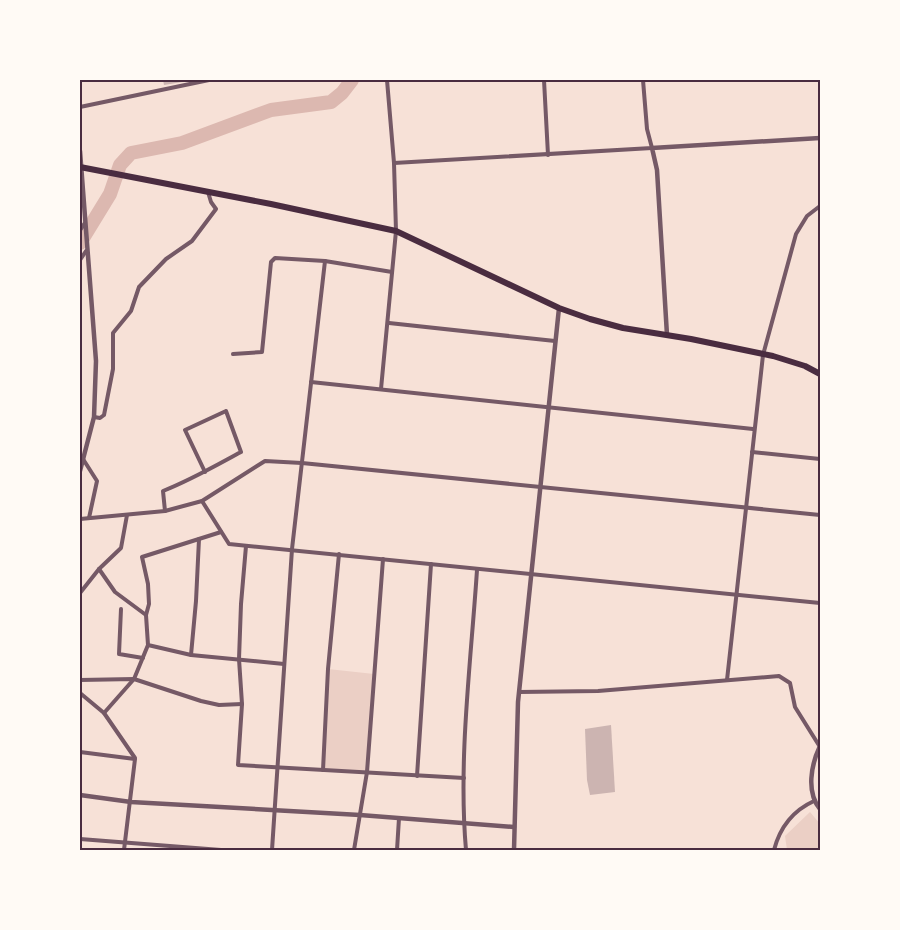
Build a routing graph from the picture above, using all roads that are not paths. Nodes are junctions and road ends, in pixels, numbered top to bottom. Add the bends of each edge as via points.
1 (209, 80) edge
2 (387, 80) edge
3 (544, 80) edge
4 (643, 80) edge
5 (80, 107) edge
6 (820, 138) edge
7 (652, 148) junction
8 (80, 151) edge
9 (548, 155) junction
10 (394, 163) junction
11 (80, 168) edge
12 (208, 192) junction
13 (820, 206) edge
14 (85, 223) junction
15 (80, 230) edge
16 (396, 231) junction
17 (87, 250) junction
18 (80, 260) edge
19 (325, 261) junction
20 (392, 272) junction
21 (559, 308) junction
22 (389, 323) junction
23 (667, 335) junction
24 (555, 341) junction
25 (232, 354) dead end
26 (762, 355) junction
27 (820, 374) edge
28 (311, 382) junction
29 (381, 389) junction
30 (549, 406) junction
31 (94, 417) junction
32 (753, 429) junction
33 (752, 452) junction
34 (83, 459) junction
35 (820, 459) edge
36 (302, 463) junction
37 (80, 471) edge
38 (206, 472) junction
39 (540, 488) junction
40 (202, 501) junction
41 (746, 508) junction
42 (165, 511) junction
43 (127, 514) junction
44 (820, 515) edge
45 (89, 518) junction
46 (80, 519) edge
47 (80, 527) edge
48 (221, 532) junction
49 (200, 539) junction
50 (246, 546) junction
51 (292, 549) junction
52 (339, 554) junction
53 (383, 559) junction
54 (431, 564) junction
55 (99, 569) junction
56 (477, 570) junction
57 (532, 575) junction
58 (80, 593) edge
59 (736, 594) junction
60 (820, 603) edge
61 (122, 609) dead end
62 (146, 615) junction
63 (148, 645) junction
64 (190, 655) junction
65 (143, 658) junction
66 (239, 659) junction
67 (284, 664) junction
68 (134, 679) junction
69 (80, 680) edge
70 (727, 680) junction
71 (519, 692) junction
72 (80, 693) edge
73 (242, 704) junction
74 (104, 713) junction
75 (820, 747) edge
76 (80, 752) edge
77 (135, 759) junction
78 (277, 767) junction
79 (322, 770) junction
80 (367, 772) junction
81 (417, 776) junction
82 (464, 778) junction
83 (80, 795) edge
84 (814, 801) junction
85 (131, 802) junction
86 (820, 809) edge
87 (274, 810) junction
88 (360, 815) junction
89 (399, 818) junction
90 (463, 822) junction
91 (514, 828) junction
92 (80, 839) edge
93 (124, 844) junction
94 (173, 849) edge
95 (124, 850) edge
96 (221, 850) edge
97 (272, 850) edge
98 (354, 850) edge
99 (397, 850) edge
100 (466, 850) edge
101 (514, 850) edge
102 (774, 850) edge

1 - 5 street
2 - 10 street
3 - 9 street
4 - 7 street
6 - 7 street
7 - 9 street
7 - 23 street via 657,170
8 - 11 street
9 - 10 street
10 - 16 street
11 - 12 main road
11 - 14 street
12 - 16 main road
12 - 31 street via 216,209 192,241 166,259 139,287 131,311 113,333 107,407 104,415
13 - 26 street via 807,216 796,234
14 - 15 street
14 - 17 street
16 - 20 street
16 - 21 main road
17 - 18 street
17 - 31 street via 96,361
19 - 20 street
19 - 25 street via 275,258 271,262 262,352
19 - 28 street
20 - 22 street
21 - 23 main road via 623,328
21 - 24 street
22 - 24 street
22 - 29 street
23 - 26 main road
24 - 30 street
26 - 27 main road
26 - 32 street
28 - 29 street
28 - 36 street
29 - 30 street
30 - 32 street
30 - 39 street
31 - 34 street
32 - 33 street
33 - 35 street
33 - 41 street
34 - 37 street
34 - 45 street via 97,481
36 - 39 street
36 - 40 street via 265,461
36 - 51 street
38 - 38 street via 241,452 226,411 185,430
38 - 42 street via 163,491
39 - 41 street
39 - 57 street
40 - 42 street
40 - 48 street
41 - 44 street
41 - 59 street
42 - 43 street
43 - 45 street
43 - 55 street via 122,548
45 - 46 street
46 - 47 street
48 - 49 street
48 - 50 street via 229,544
49 - 62 street via 142,557 148,584
49 - 64 street
50 - 51 street
50 - 66 street
51 - 52 street
51 - 67 street
52 - 53 street
52 - 79 street
53 - 54 street
53 - 80 street
54 - 56 street
54 - 81 street
55 - 58 street
55 - 62 street via 115,592
56 - 57 street
56 - 82 street
57 - 59 street
57 - 71 street
59 - 60 street
59 - 70 street
61 - 65 street via 119,654
62 - 63 street
63 - 64 street
63 - 65 street
64 - 66 street
65 - 68 street
66 - 67 street
66 - 73 street
67 - 78 street
68 - 69 street
68 - 73 street via 201,701
68 - 74 street
70 - 71 street via 598,691
70 - 75 street via 779,676 790,683 795,707
71 - 91 street
72 - 74 street
73 - 78 street via 238,765
74 - 77 street
75 - 84 street via 813,765
76 - 77 street
77 - 85 street
78 - 79 street
78 - 87 street
79 - 80 street
80 - 81 street
80 - 88 street
81 - 82 street
82 - 90 street
83 - 85 street
84 - 86 street
84 - 102 street via 799,808 787,821
85 - 87 street
85 - 93 street
87 - 88 street
87 - 97 street
88 - 89 street
88 - 98 street
89 - 90 street
89 - 99 street
90 - 91 street
90 - 100 street
91 - 101 street
92 - 93 street
93 - 94 street
93 - 95 street
94 - 96 street

